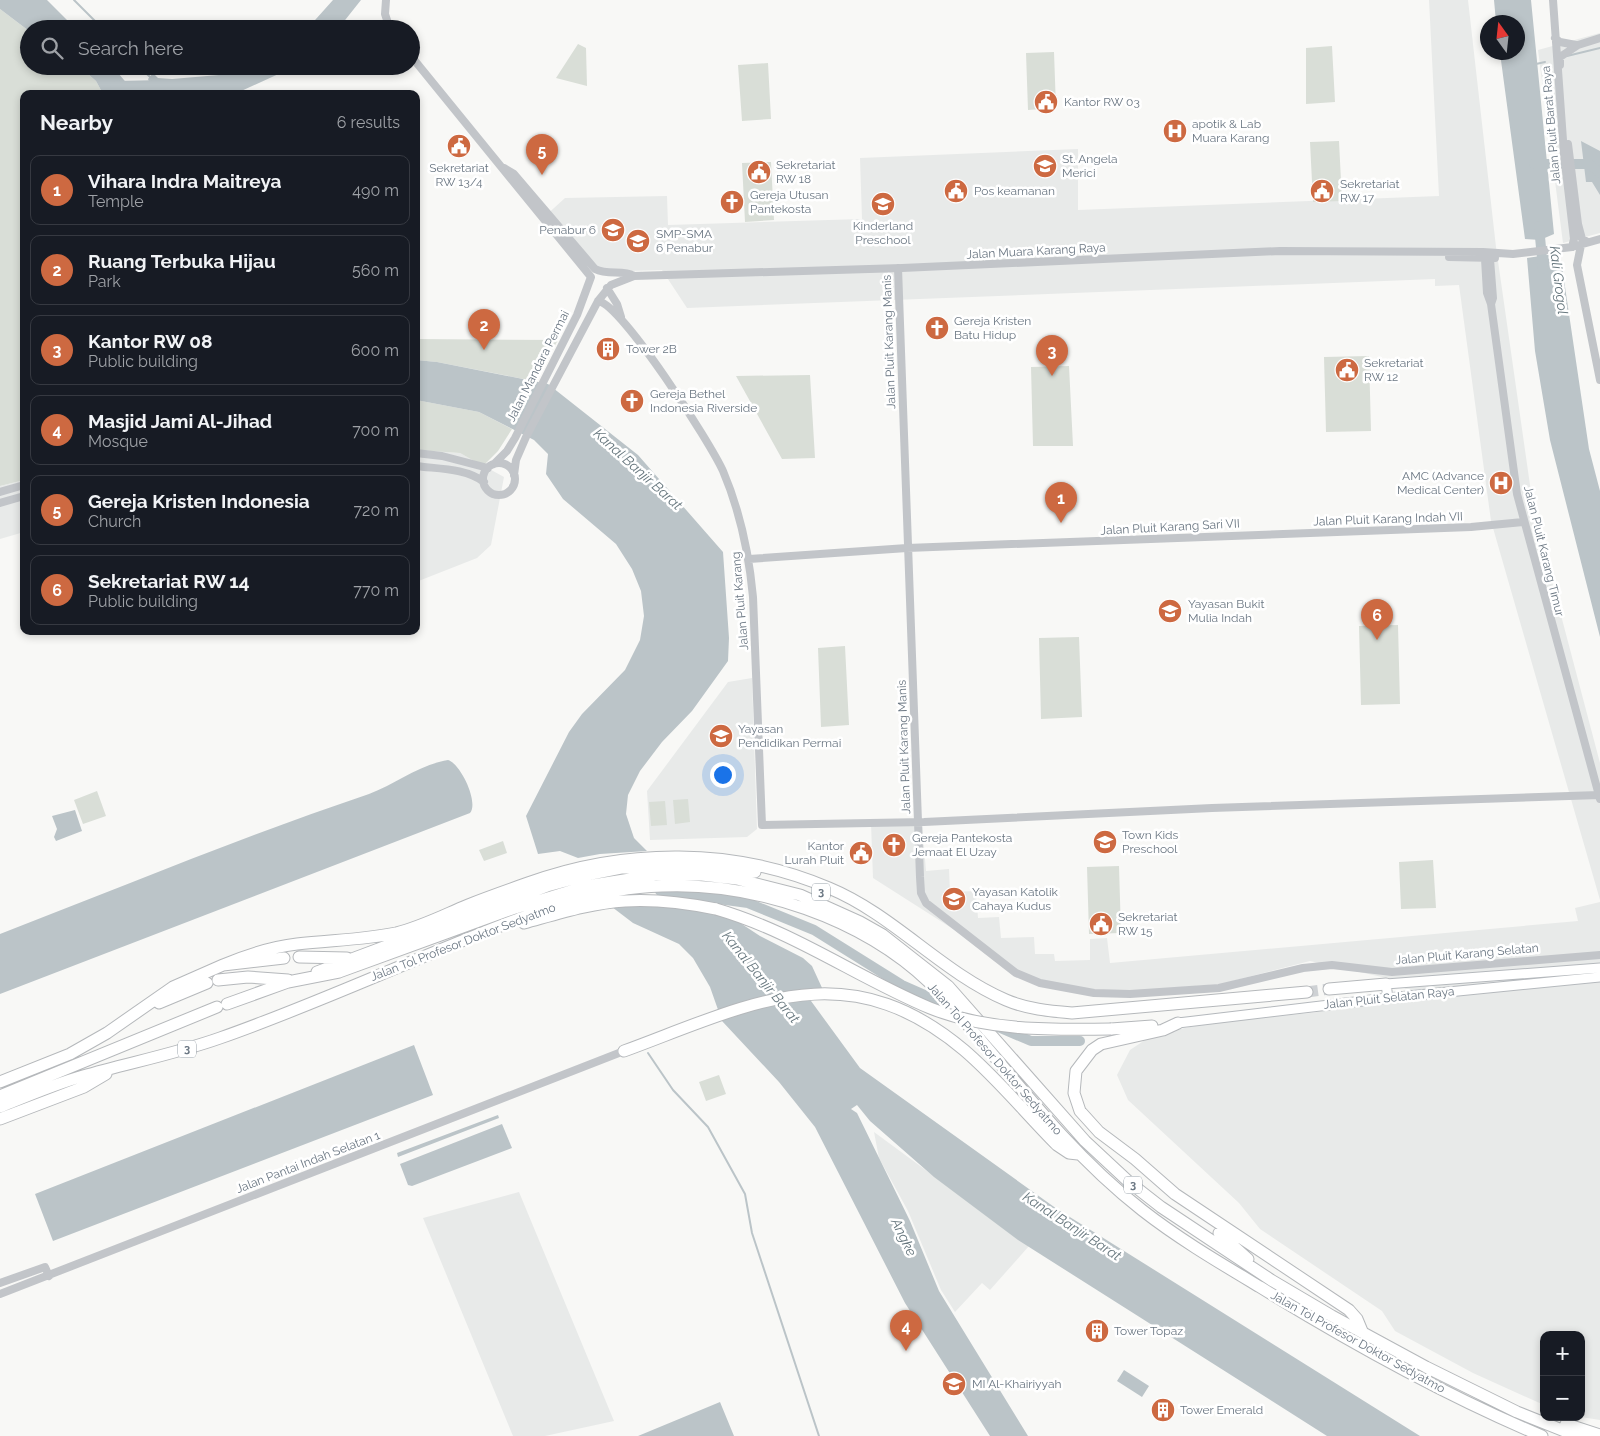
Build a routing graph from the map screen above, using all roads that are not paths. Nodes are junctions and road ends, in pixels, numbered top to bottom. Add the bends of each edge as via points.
1 (386, 0) edge
2 (1553, 0) edge
3 (387, 20) edge
4 (1555, 38) junction
5 (1600, 38) edge
6 (1578, 45) junction
7 (420, 67) edge
8 (504, 168) junction
9 (1571, 196) junction
10 (1574, 221) junction
11 (1600, 239) edge
12 (1584, 243) junction
13 (1566, 248) junction
14 (1439, 253) junction
15 (1510, 254) junction
16 (1487, 259) junction
17 (1577, 265) junction
18 (898, 268) junction
19 (634, 276) junction
20 (607, 288) junction
21 (598, 301) junction
22 (621, 318) junction
23 (1600, 380) edge
24 (420, 453) edge
25 (420, 467) edge
26 (489, 467) junction
27 (514, 474) junction
28 (482, 481) junction
29 (20, 486) edge
30 (0, 492) edge
31 (20, 497) edge
32 (0, 503) edge
33 (1524, 522) junction
34 (1253, 534) joint
35 (907, 548) junction
36 (749, 559) junction
37 (1600, 797) edge
38 (918, 822) junction
39 (570, 906) junction
40 (1600, 955) edge
41 (284, 958) dead end
42 (299, 958) dead end
43 (354, 958) junction
44 (223, 965) junction
45 (1600, 968) edge
46 (1600, 977) edge
47 (293, 982) junction
48 (1386, 984) junction
49 (948, 986) junction
50 (1219, 988) joint
51 (1330, 990) tunnel mouth
52 (1307, 992) tunnel mouth
53 (1388, 998) junction
54 (130, 1016) junction
55 (1178, 1023) junction
56 (624, 1051) joint
57 (113, 1068) junction
58 (0, 1082) edge
59 (0, 1096) edge
60 (0, 1107) edge
61 (0, 1119) edge
62 (1120, 1150) junction
63 (1079, 1154) junction
64 (1248, 1264) junction
65 (49, 1276) junction
66 (0, 1284) edge
67 (0, 1294) edge
68 (1362, 1331) junction
69 (1496, 1401) junction
70 (1540, 1415) edge
71 (1557, 1421) edge
72 (1600, 1435) edge
73 (1542, 1436) edge
74 (1577, 1436) edge

1 - 3 street
2 - 4 street, Jalan Pluit Barat Raya
4 - 6 street via 1565,44
4 - 9 street, Jalan Pluit Barat Raya
5 - 6 street
6 - 9 street, Jalan Pluit Barat Raya via 1565,52 1560,60
7 - 8 street
8 - 19 street, Jalan Muara Karang Raya via 514,174 586,259 602,273
8 - 26 street, Jalan Mandara Permai via 512,182 591,274 591,282 507,451
9 - 10 street, Jalan Pluit Barat Raya
10 - 12 street, Jalan Pluit Barat Raya
10 - 13 street, Jalan Pluit Barat Raya via 1574,239
11 - 12 street
12 - 13 street
12 - 17 street
13 - 15 street
13 - 17 street
14 - 15 street, Jalan Muara Karang Raya
14 - 16 street, Jalan Muara Karang Raya via 1440,256
14 - 18 street, Jalan Muara Karang Raya via 1280,252
15 - 16 street, Jalan Muara Karang Raya
16 - 33 street, Jalan Pluit Karang Timur via 1517,494
17 - 23 street
18 - 19 street, Jalan Muara Karang Raya
18 - 35 street, Jalan Pluit Karang Manis
19 - 20 street, Jalan Muara Karang Raya
20 - 21 street, Jalan Mandara Permai
20 - 22 street, Jalan Pluit Karang
21 - 22 street, Jalan Pluit Karang
21 - 27 street, Jalan Mandara Permai via 526,437
22 - 36 street, Jalan Pluit Karang via 660,370 722,470
24 - 26 street
25 - 28 street via 457,472
26 - 27 street via 509,467
26 - 28 street
27 - 28 street via 511,490 500,495 488,491
29 - 30 street
31 - 32 street
33 - 34 street, Jalan Pluit Karang Indah VII via 1471,528
33 - 37 street, Jalan Pluit Karang Timur
34 - 35 street, Jalan Pluit Karang Sari VII
35 - 36 street, Jalan Pluit Karang Sari VII
35 - 38 street, Jalan Pluit Karang Manis
36 - 38 street, Jalan Pluit Karang via 762,825
37 - 38 street via 1212,808
38 - 50 street, Jalan Pluit Karang Manis via 923,899 1016,973 1040,983 1094,994
39 - 55 highway, bridge via 625,901 676,902 716,909 797,939 932,1009 973,1021 1055,1030
39 - 57 highway, Jalan Tol Profesor Doktor Sedyatmo / 3 via 512,926 498,927 221,1038
39 - 63 highway, Jalan Tol Profesor Doktor Sedyatmo / 3 via 630,888 696,886 799,906 862,935 929,982
40 - 50 street, Jalan Pluit Karang Selatan via 1392,972 1325,965
41 - 44 highway
42 - 43 highway, Jalan Tol Profesor Doktor Sedyatmo / 3
43 - 47 highway, Jalan Tol Profesor Doktor Sedyatmo / 3
43 - 49 highway, Jalan Tol Profesor Doktor Sedyatmo / 3 via 547,886 591,874 621,868 728,867 765,873 836,898 862,912 938,969
44 - 52 highway via 278,947 398,933 570,868 595,862 655,858 738,860 786,872 862,904 988,990 1014,1003 1046,1011 1072,1013
44 - 54 highway via 174,987
45 - 48 main road, Jalan Pluit Selatan Raya
46 - 53 main road, Jalan Pluit Selatan Raya
47 - 49 highway, Jalan Tol Profesor Doktor Sedyatmo / 3 via 339,972 512,909 587,886 656,875 721,876 800,895 860,922 902,949
47 - 54 highway via 248,977 212,981
47 - 59 highway, Jalan Tol Profesor Doktor Sedyatmo / 3 via 222,1006
48 - 51 highway
48 - 53 main road
49 - 64 highway, Jalan Tol Profesor Doktor Sedyatmo / 3 via 1110,1165 1161,1207
53 - 55 main road, Jalan Pluit Selatan Raya
54 - 58 highway via 70,1054
55 - 62 highway via 1163,1030 1101,1044 1085,1056 1076,1071 1074,1093 1080,1111
56 - 63 highway via 701,1021 774,998 830,993 875,1000 930,1024 986,1070 1057,1145 1069,1153
56 - 65 street, Jalan Pantai Indah Selatan 1
57 - 60 highway, Jalan Tol Profesor Doktor Sedyatmo / 3 via 63,1082
57 - 61 highway, Jalan Tol Profesor Doktor Sedyatmo / 3 via 84,1087
62 - 64 highway via 1141,1172 1243,1253
62 - 68 highway via 1136,1159 1204,1216 1349,1310
63 - 73 highway, Jalan Tol Profesor Doktor Sedyatmo / 3 via 1147,1214 1314,1320 1476,1407
64 - 68 highway, Jalan Tol Profesor Doktor Sedyatmo / 3
65 - 66 street via 44,1267
65 - 67 street, Jalan Pantai Indah Selatan 1
68 - 69 highway, Jalan Tol Profesor Doktor Sedyatmo / 3
69 - 70 highway
69 - 74 highway
71 - 72 highway

